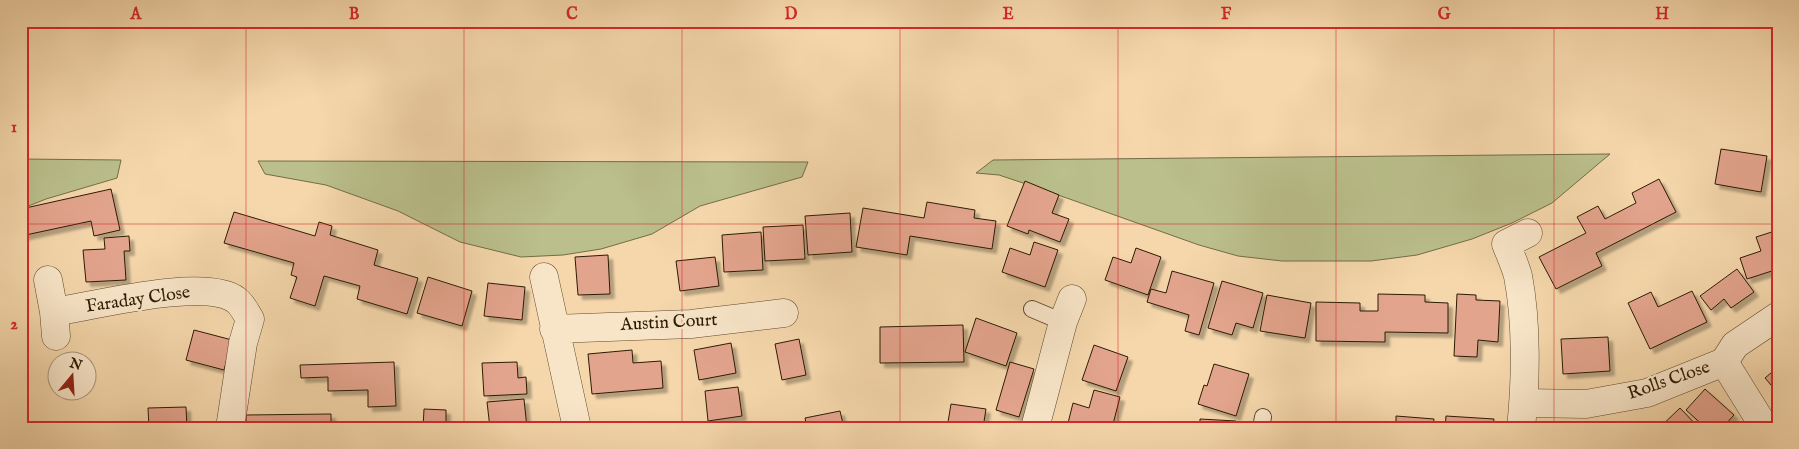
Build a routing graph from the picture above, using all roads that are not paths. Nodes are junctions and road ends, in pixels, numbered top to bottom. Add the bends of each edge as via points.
1 (1528, 233) dead end
2 (544, 277) dead end
3 (48, 280) dead end
4 (1032, 309) dead end
5 (1068, 310) joint
6 (784, 313) dead end
7 (1778, 316) edge
8 (554, 329) junction
9 (1724, 362) junction
10 (1522, 415) edge
11 (230, 428) edge
12 (577, 428) edge
13 (1035, 428) edge
14 (1764, 428) edge

1 - 10 street via 1506,244 1518,275 1523,318
2 - 8 street
3 - 11 street, Faraday Close via 55,324 177,291 216,291 237,300 250,319 243,343
4 - 5 lane
5 - 13 street
6 - 8 street, Austin Court via 691,324
7 - 9 street, Rolls Close via 1735,344
8 - 12 street
9 - 10 street, Rolls Close via 1647,393
9 - 14 street, Rolls Close

